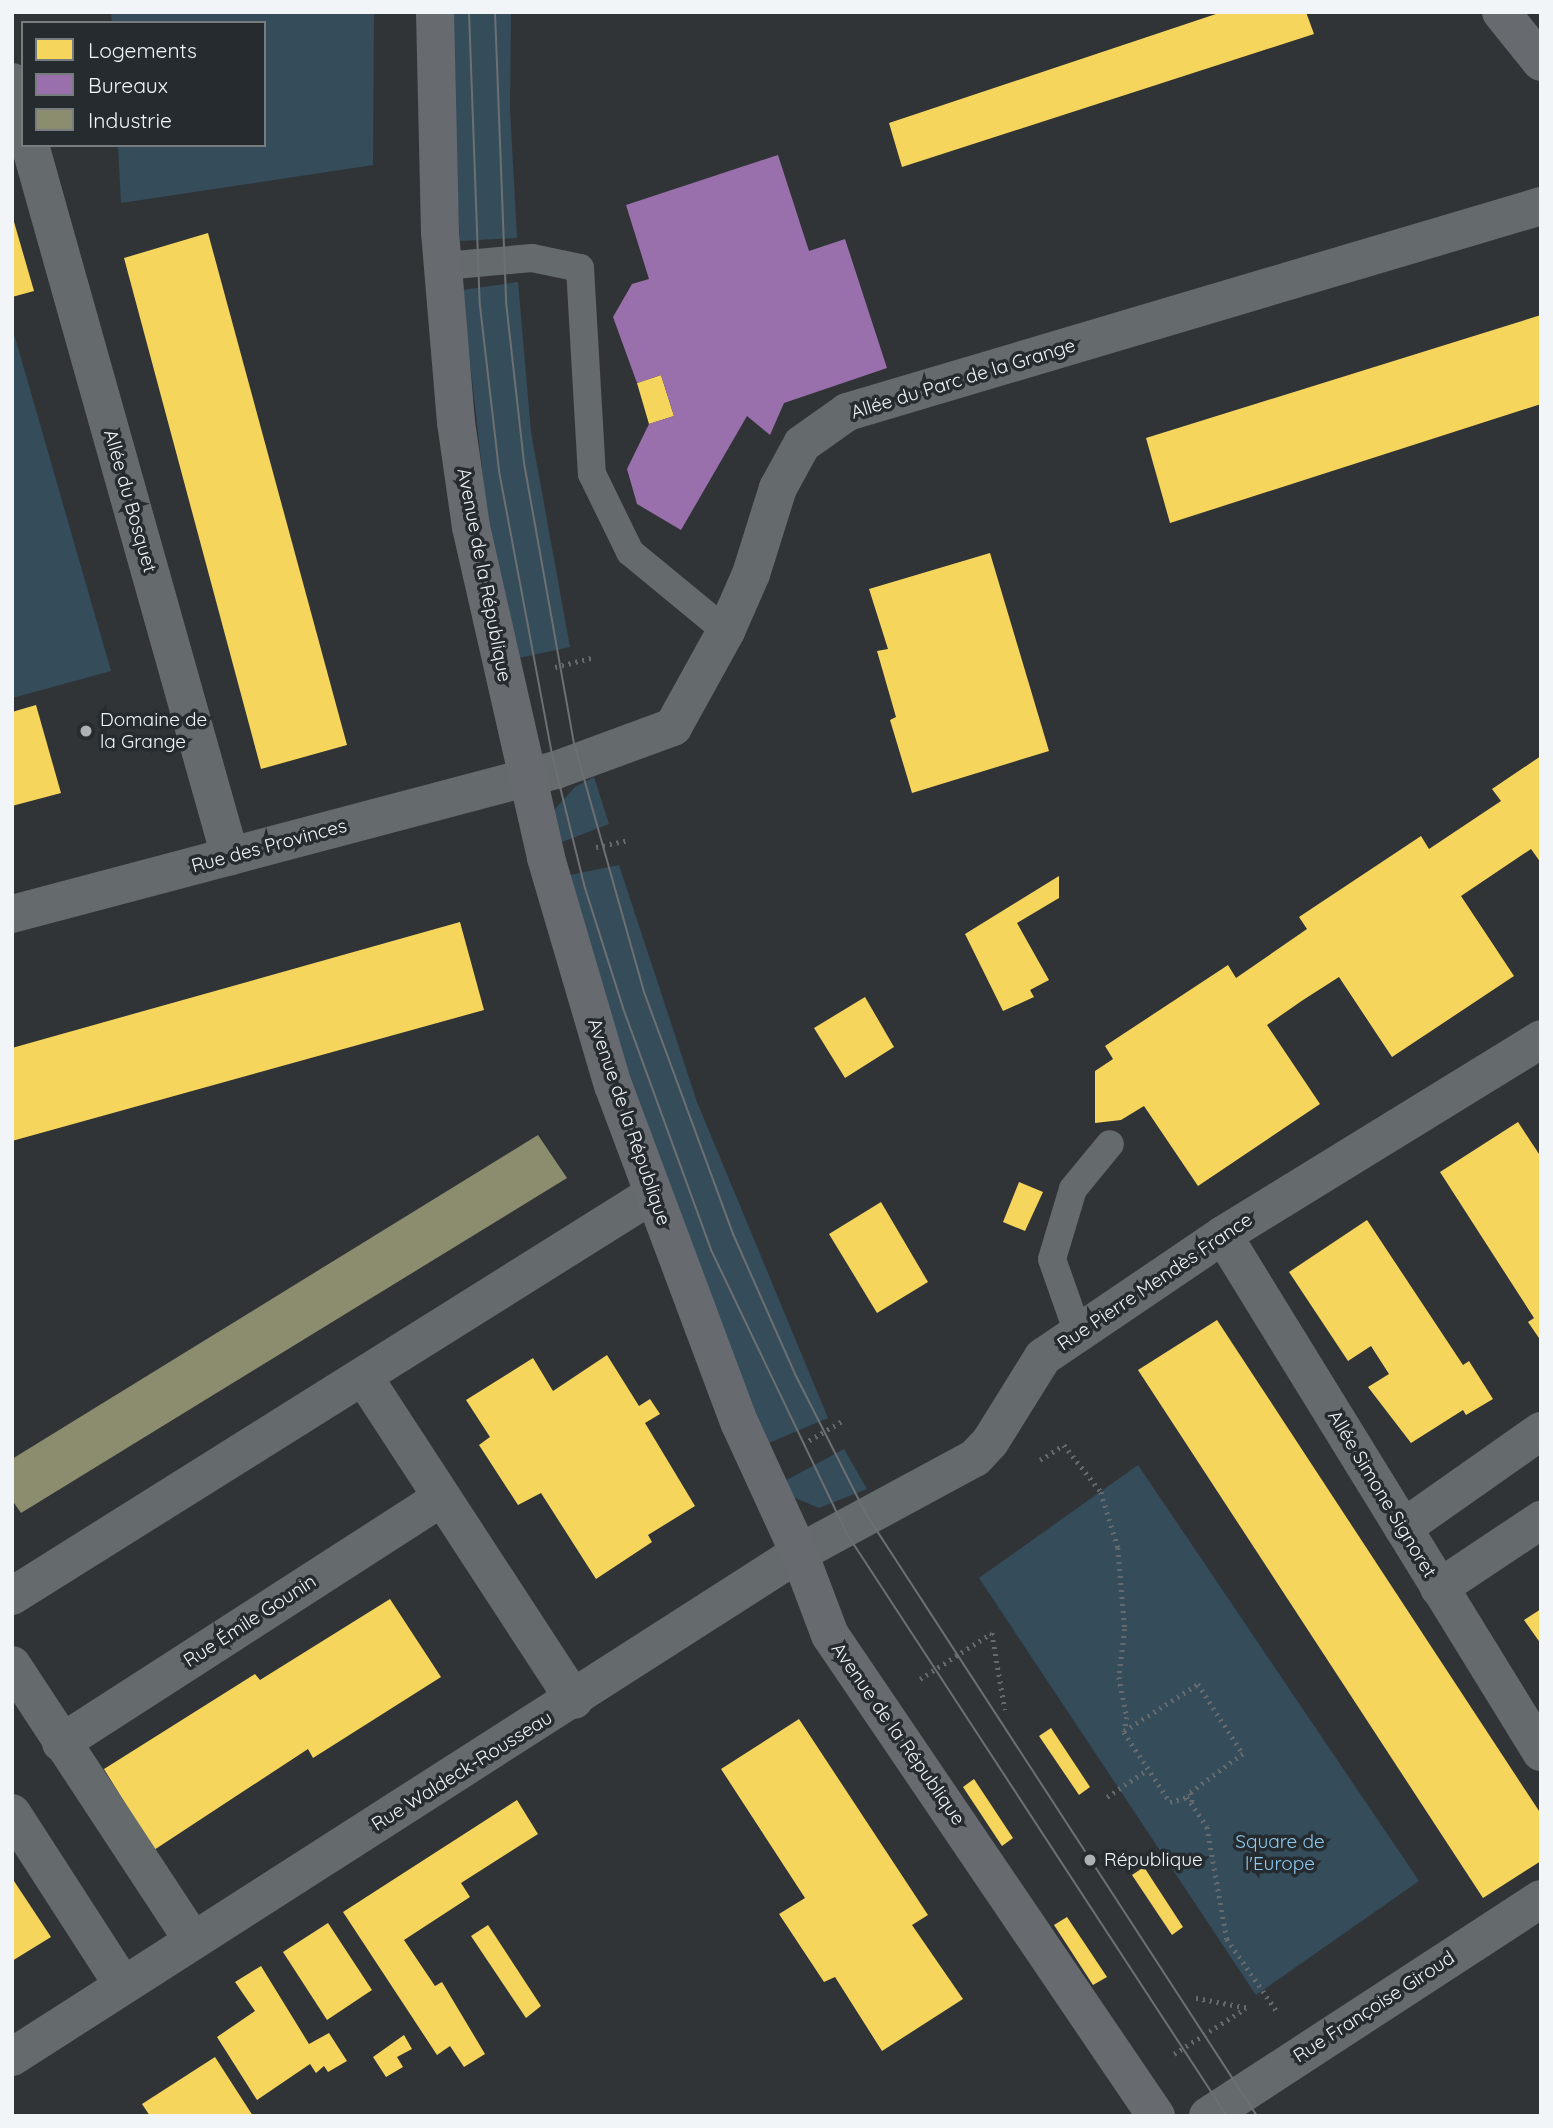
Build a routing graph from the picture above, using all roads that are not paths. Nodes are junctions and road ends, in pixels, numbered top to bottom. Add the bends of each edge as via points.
1 (435, 12) edge
2 (1501, 12) edge
3 (1541, 62) edge
4 (12, 82) edge
5 (21, 112) edge
6 (31, 147) edge
7 (1541, 206) edge
8 (444, 266) junction
9 (726, 631) junction
10 (526, 778) junction
11 (230, 856) junction
12 (12, 914) edge
13 (1537, 1050) edge
14 (1110, 1144) dead end
15 (653, 1194) junction
16 (1223, 1235) junction
17 (1078, 1333) junction
18 (365, 1379) junction
19 (1541, 1431) edge
20 (439, 1499) junction
21 (1541, 1520) edge
22 (1403, 1528) junction
23 (799, 1553) junction
24 (1439, 1588) junction
25 (12, 1596) edge
26 (12, 1665) edge
27 (573, 1700) junction
28 (61, 1742) junction
29 (1541, 1752) edge
30 (12, 1813) edge
31 (1541, 1899) edge
32 (193, 1941) junction
33 (124, 1985) junction
34 (12, 2057) edge
35 (1156, 2116) edge
36 (1208, 2116) edge

1 - 8 street, Avenue de la République
2 - 3 street
4 - 5 street
6 - 11 street, Allée du Bosquet
7 - 9 street, Allée du Parc de la Grange via 848,412 802,444 778,488 751,574
8 - 9 lane via 532,258 580,268 592,474 630,552
8 - 10 street, Avenue de la République via 456,422 471,527
9 - 10 street, Allée du Parc de la Grange via 673,727 610,754
10 - 11 street, Rue des Provinces
10 - 15 street, Avenue de la République via 570,948
11 - 12 street, Rue des Provinces
13 - 16 street, Rue Pierre Mendès France
14 - 17 lane via 1073,1189 1052,1259
15 - 18 street
15 - 23 street, Avenue de la République via 740,1424
16 - 17 street, Rue Pierre Mendès France
16 - 22 street, Allée Simone Signoret
17 - 23 street, Rue Pierre Mendès France via 1042,1357 990,1442 975,1458
18 - 20 street
18 - 25 street
19 - 22 street
20 - 27 street
20 - 28 street, Rue Émile Gounin
21 - 24 street
22 - 24 street, Allée Simone Signoret
23 - 27 street, Rue Waldeck-Rousseau
23 - 35 street, Avenue de la République via 830,1635
24 - 29 street, Allée Simone Signoret
26 - 28 street
27 - 32 street, Rue Waldeck-Rousseau
28 - 32 street
30 - 33 street
31 - 36 street, Rue Françoise Giroud
32 - 33 street, Rue Waldeck-Rousseau
33 - 34 street, Rue Waldeck-Rousseau

